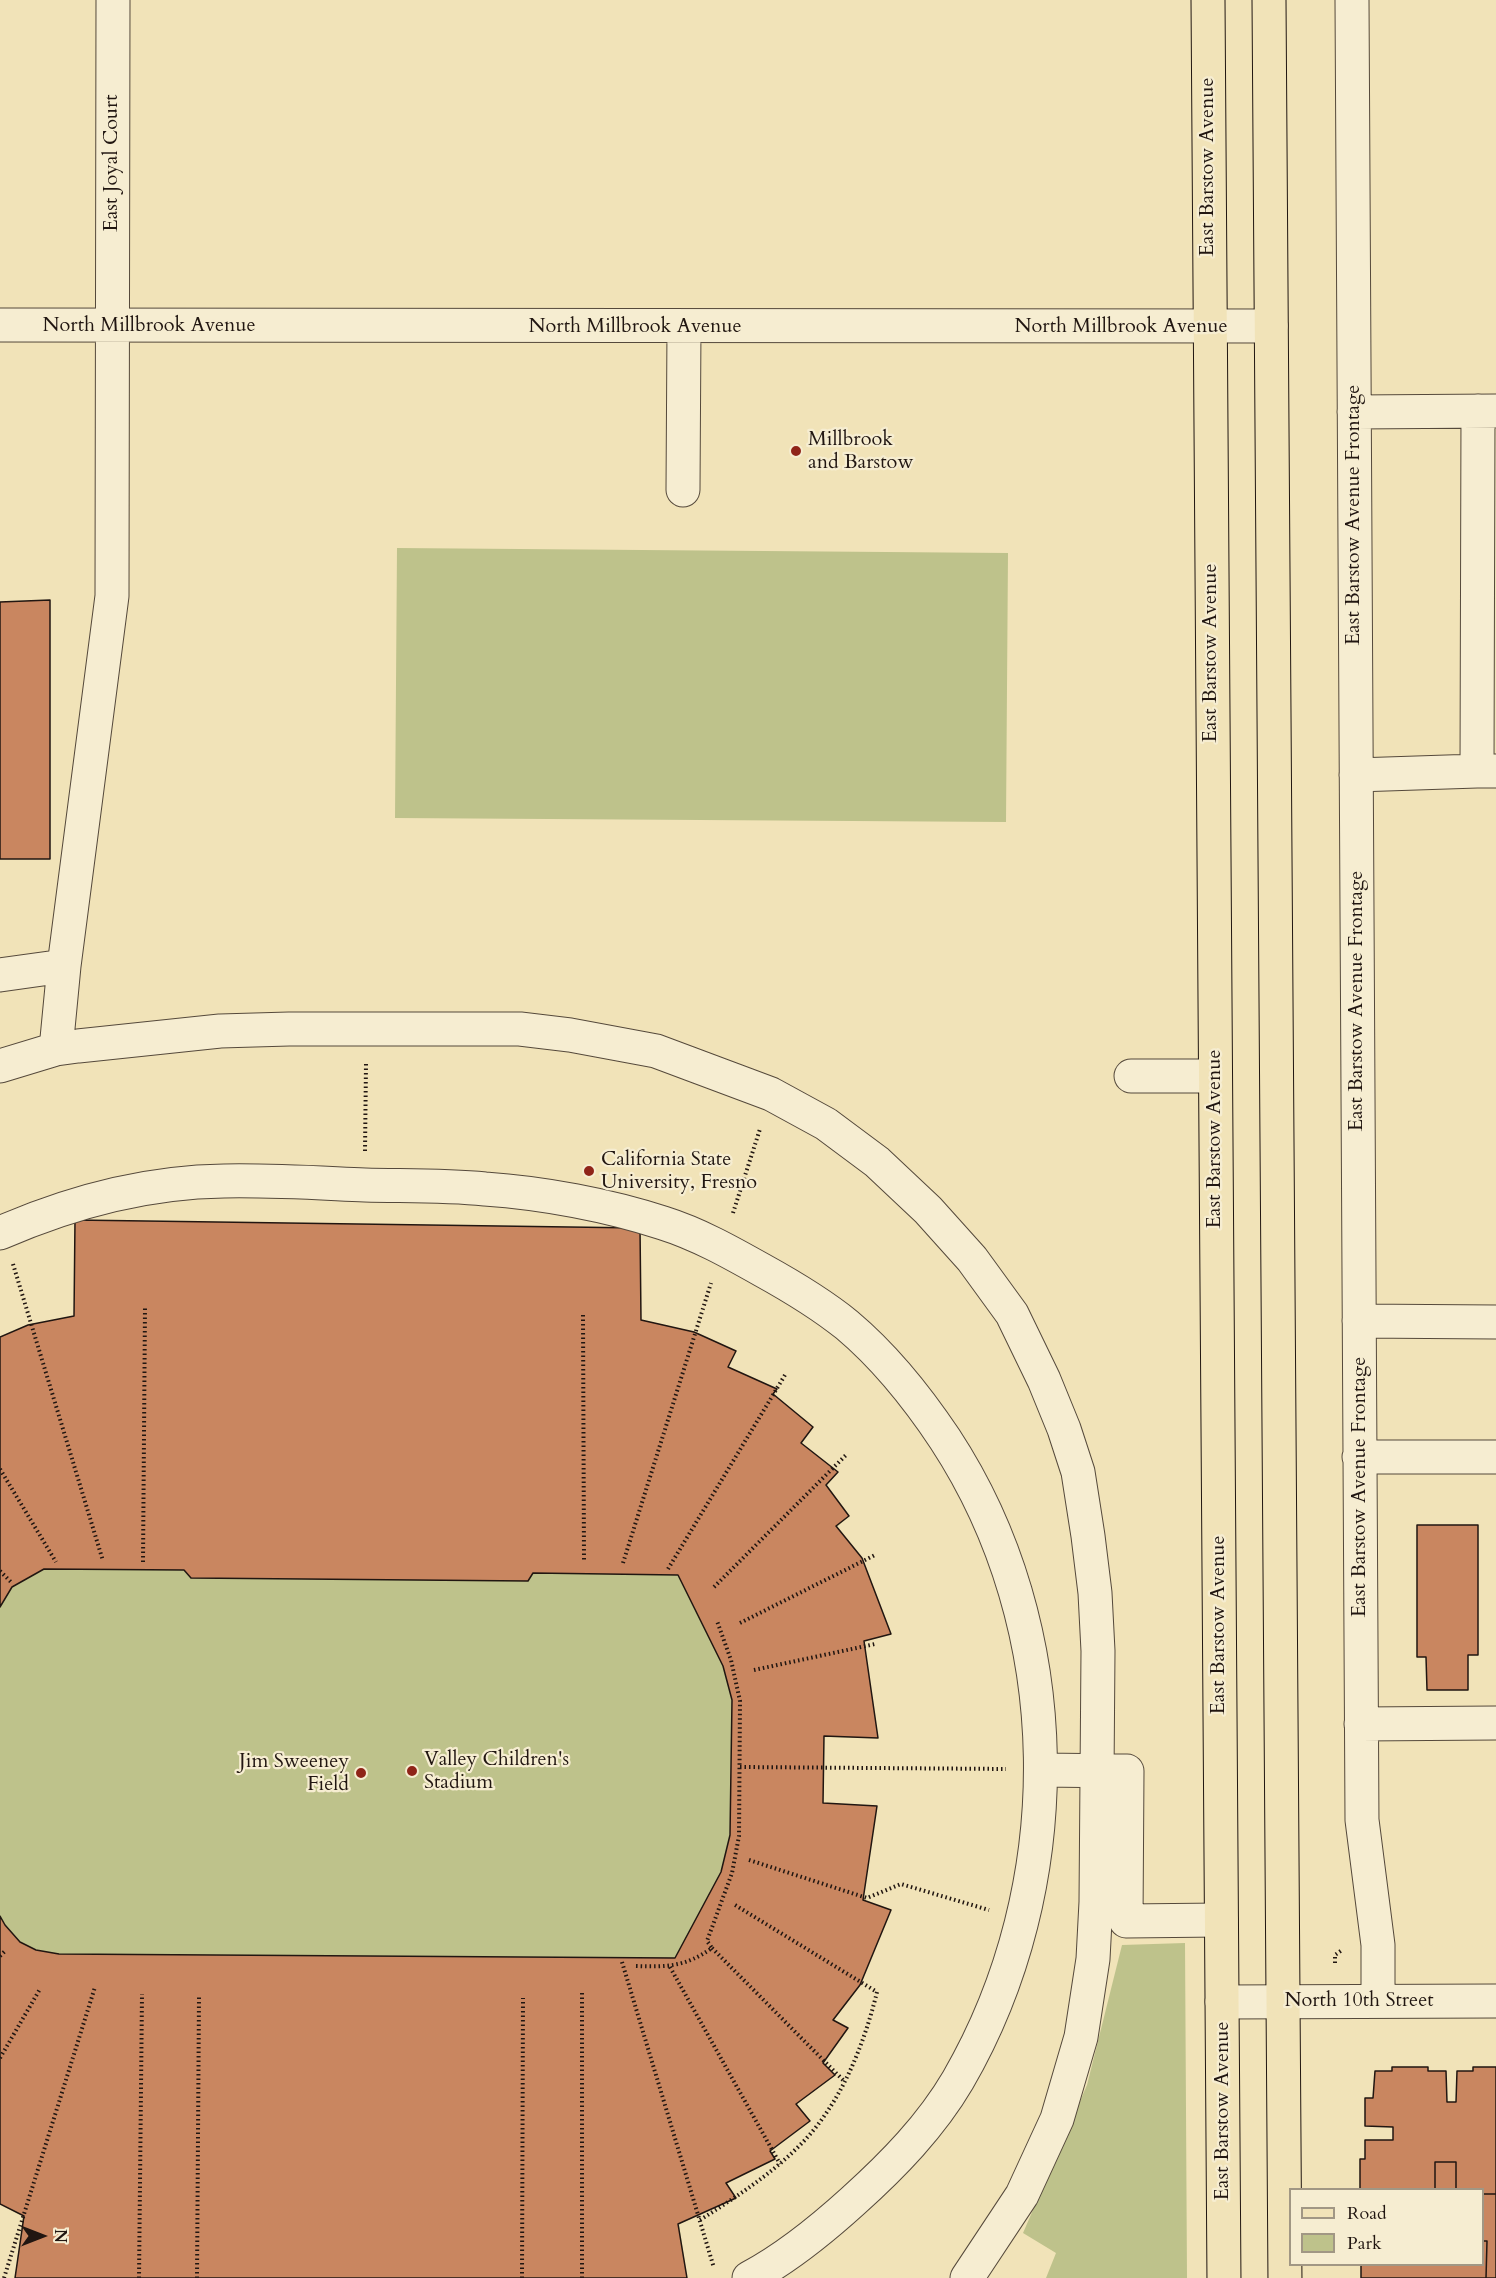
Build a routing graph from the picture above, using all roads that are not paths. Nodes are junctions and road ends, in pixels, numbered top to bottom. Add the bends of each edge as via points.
1 (113, 0) edge
2 (1208, 0) edge
3 (1269, 0) edge
4 (1352, 0) edge
5 (0, 325) edge
6 (113, 326) junction
7 (684, 327) junction
8 (1209, 327) junction
9 (1271, 327) junction
10 (1487, 411) edge
11 (1354, 412) junction
12 (683, 490) dead end
13 (1486, 771) edge
14 (1356, 775) junction
15 (64, 966) junction
16 (0, 975) edge
17 (56, 1048) junction
18 (0, 1066) edge
19 (1131, 1076) dead end
20 (1214, 1076) junction
21 (1, 1232) edge
22 (1359, 1322) junction
23 (1496, 1322) edge
24 (1359, 1457) junction
25 (1496, 1457) edge
26 (1496, 1723) edge
27 (1361, 1724) junction
28 (1041, 1770) junction
29 (1098, 1770) junction
30 (1221, 1920) junction
31 (1283, 2001) junction
32 (1378, 2001) junction
33 (1496, 2001) edge
34 (1222, 2002) junction
35 (748, 2278) edge
36 (967, 2278) edge
37 (1224, 2278) edge
38 (1285, 2278) edge

1 - 6 street, East Joyal Court
2 - 8 main road, East Barstow Avenue
3 - 9 main road
4 - 11 street, East Barstow Avenue Frontage
5 - 6 street, North Millbrook Avenue
6 - 7 street, North Millbrook Avenue
6 - 15 street, East Joyal Court via 112,596
7 - 8 street, North Millbrook Avenue
7 - 12 street
8 - 9 street, North Millbrook Avenue
8 - 20 main road, East Barstow Avenue
9 - 31 main road
10 - 11 street
10 - 13 street
11 - 14 street, East Barstow Avenue Frontage
13 - 14 street
14 - 22 street, East Barstow Avenue Frontage
15 - 16 street
15 - 17 street, East Joyal Court
17 - 18 street
17 - 29 street via 220,1031 520,1029 656,1051 771,1094 826,1125 877,1162 972,1259 1012,1314 1044,1380 1078,1472 1095,1593
19 - 20 street
20 - 30 main road, East Barstow Avenue
21 - 28 street via 93,1198 222,1180 484,1188 530,1194 665,1223 722,1248 789,1285 846,1325 898,1375 963,1466 993,1525 1016,1592 1037,1692
22 - 23 street
22 - 24 street, East Barstow Avenue Frontage
24 - 25 street
24 - 27 street, East Barstow Avenue Frontage
26 - 27 street
27 - 32 street, East Barstow Avenue Frontage via 1362,1820 1378,1945
28 - 29 street
28 - 35 street via 1036,1839 1023,1920 1010,1968 957,2083 923,2130 886,2171 798,2247
29 - 30 street via 1127,1771 1126,1922
29 - 36 street via 1093,1959 1081,2037 1057,2119 1022,2195
30 - 34 main road, East Barstow Avenue
31 - 32 street, North 10th Street
31 - 34 street, North 10th Street
31 - 38 main road
32 - 33 street, North 10th Street
34 - 37 main road, East Barstow Avenue

